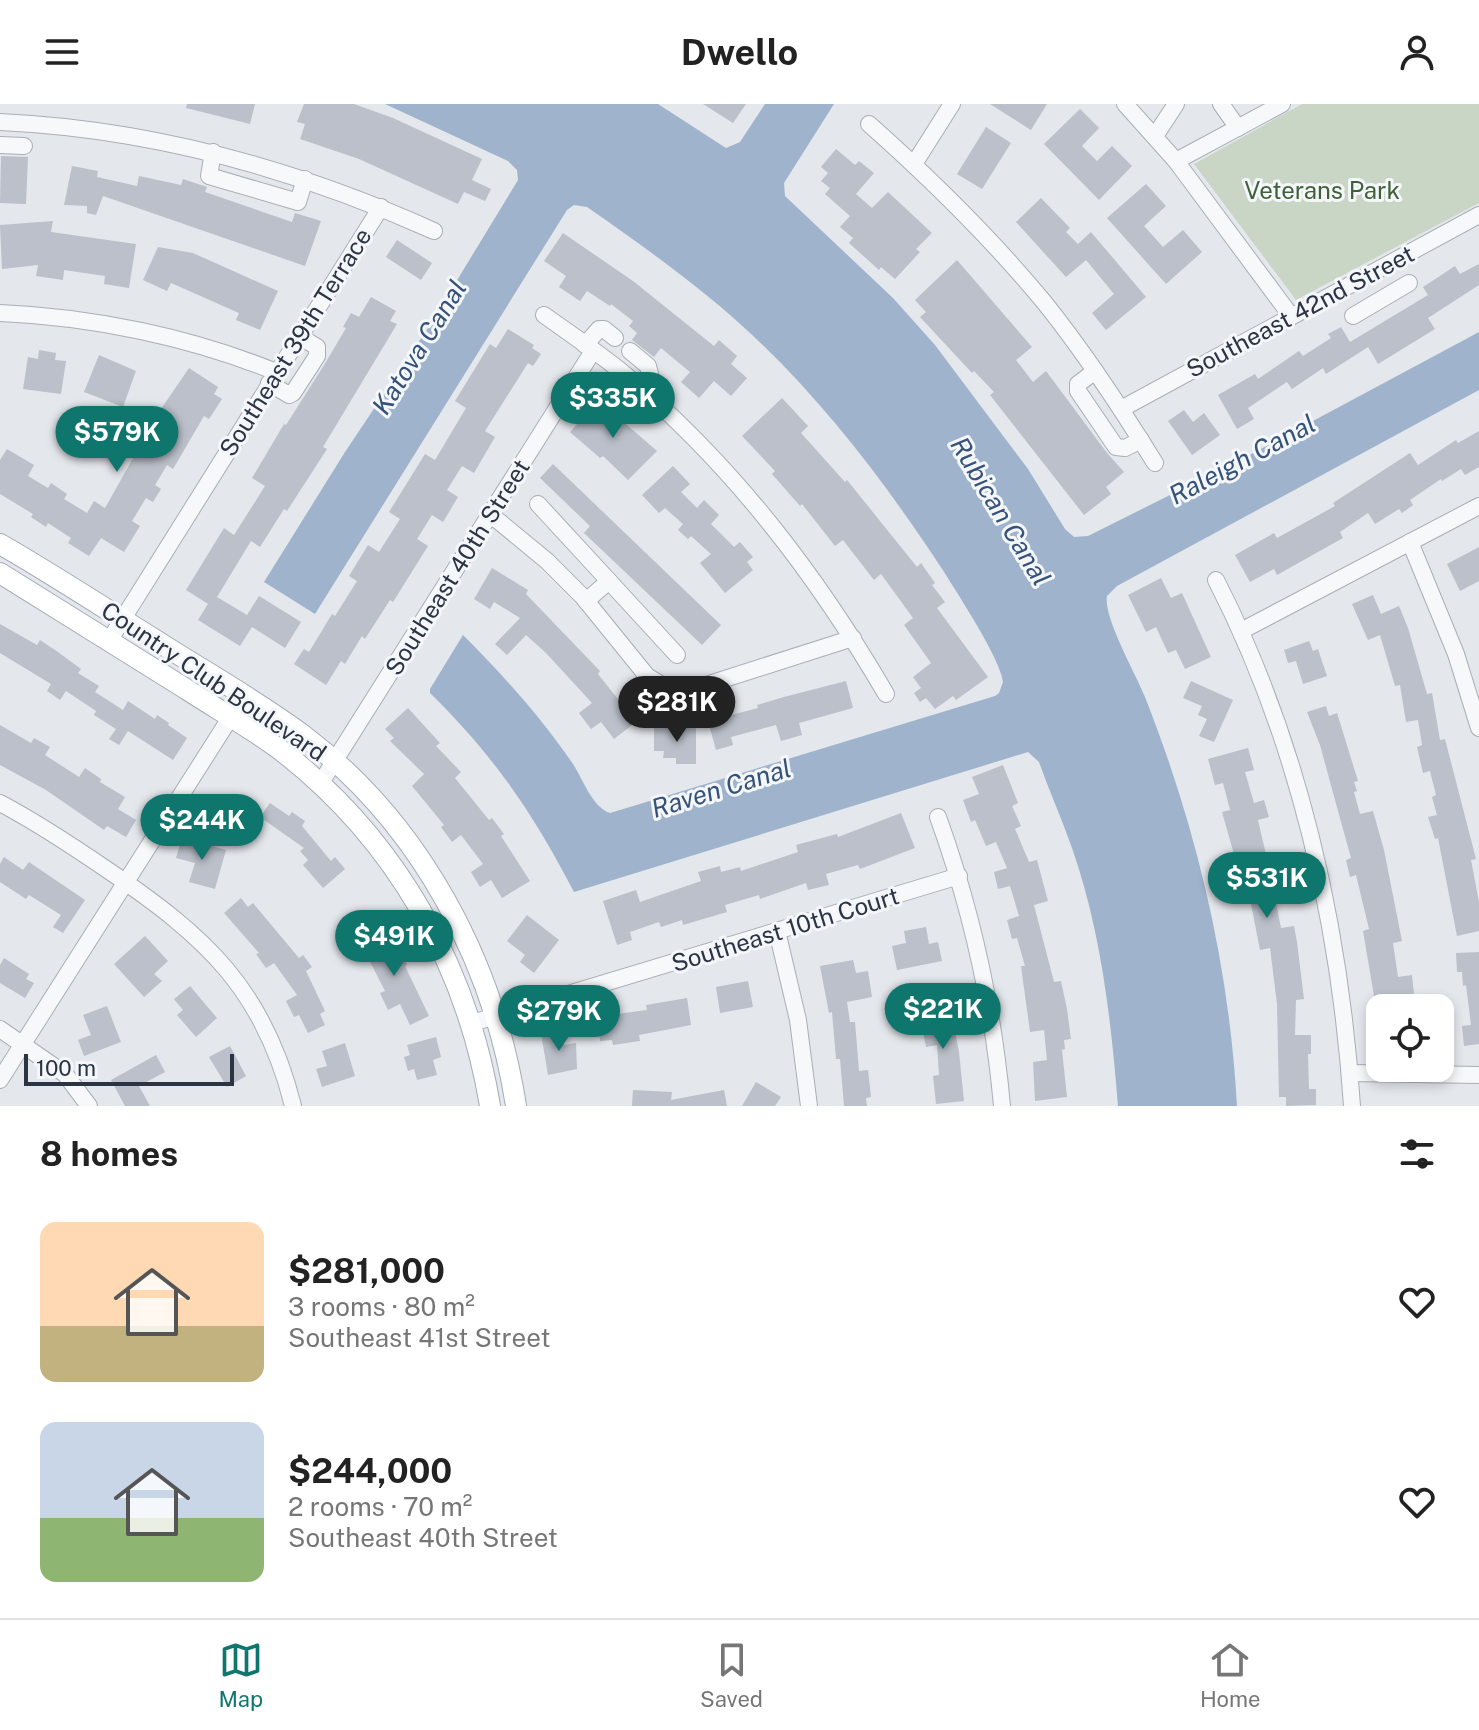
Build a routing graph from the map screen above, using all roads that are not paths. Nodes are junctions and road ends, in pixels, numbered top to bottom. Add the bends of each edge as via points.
1 (952, 104) edge
2 (1125, 104) edge
3 (1176, 104) edge
4 (1221, 104) edge
5 (1282, 104) edge
6 (5, 122) edge
7 (869, 124) dead end
8 (1238, 128) junction
9 (1155, 136) junction
10 (11, 145) edge
11 (213, 152) junction
12 (1176, 161) junction
13 (255, 163) junction
14 (914, 164) junction
15 (305, 179) junction
16 (248, 187) junction
17 (381, 207) junction
18 (1479, 215) edge
19 (434, 231) dead end
20 (1367, 276) junction
21 (1409, 283) dead end
22 (1380, 300) junction
23 (0, 313) edge
24 (544, 315) dead end
25 (1291, 316) junction
26 (1353, 316) dead end
27 (299, 336) junction
28 (615, 338) dead end
29 (589, 348) junction
30 (630, 351) dead end
31 (1095, 371) junction
32 (272, 378) junction
33 (639, 386) junction
34 (1121, 409) junction
35 (1141, 440) junction
36 (1155, 463) dead end
37 (538, 504) dead end
38 (1479, 506) edge
39 (490, 514) junction
40 (1410, 542) junction
41 (0, 544) edge
42 (0, 573) edge
43 (1216, 580) dead end
44 (609, 581) junction
45 (586, 601) junction
46 (122, 620) junction
47 (1241, 631) junction
48 (853, 638) junction
49 (109, 641) junction
50 (677, 655) dead end
51 (886, 694) dead end
52 (244, 696) junction
53 (1476, 704) edge
54 (230, 718) junction
55 (1479, 728) edge
56 (334, 762) junction
57 (320, 784) junction
58 (0, 803) edge
59 (938, 817) dead end
60 (959, 876) junction
61 (126, 882) junction
62 (777, 931) junction
63 (496, 1016) junction
64 (472, 1023) junction
65 (0, 1029) edge
66 (22, 1044) junction
67 (1350, 1073) junction
68 (1479, 1075) edge
69 (0, 1080) edge
70 (89, 1106) edge
71 (293, 1106) edge
72 (490, 1106) edge
73 (516, 1106) edge
74 (809, 1106) edge
75 (1002, 1106) edge
76 (1352, 1106) edge

1 - 14 street
2 - 9 street
3 - 9 street
4 - 8 street
5 - 8 street
6 - 10 street
6 - 11 street via 75,127
7 - 14 street
8 - 12 street
9 - 12 street
11 - 13 street
11 - 16 street via 209,176
12 - 25 street
13 - 15 street
13 - 16 street
14 - 31 street via 1007,260
15 - 16 street via 298,202
15 - 17 street
17 - 19 street
17 - 27 street, Southeast 39th Terrace
18 - 20 street, Southeast 42nd Street
20 - 22 street
20 - 25 street, Southeast 42nd Street
21 - 22 street
22 - 26 street
23 - 32 street via 146,333 218,352
24 - 29 street
25 - 34 street, Southeast 42nd Street
27 - 32 street, Southeast 39th Terrace
27 - 32 street via 317,347 301,381 289,395
28 - 29 street via 599,329
29 - 33 street
29 - 39 street, Southeast 40th Street
30 - 33 street via 648,366 650,374
31 - 34 street
31 - 35 street via 1078,384 1078,391 1116,447
32 - 46 street, Southeast 39th Terrace
33 - 48 street via 761,511
34 - 35 street
35 - 36 street
37 - 44 street
38 - 40 street
39 - 45 street
39 - 56 street, Southeast 40th Street
40 - 47 street
40 - 53 street
41 - 46 main road, Country Club Boulevard
42 - 49 main road, Country Club Boulevard
43 - 47 street
44 - 45 street
44 - 50 street
45 - 48 street via 647,676 670,690 687,691
46 - 49 street, Southeast 39th Terrace
46 - 52 main road, Country Club Boulevard
47 - 67 street via 1314,848 1339,975
48 - 51 street
49 - 54 main road, Country Club Boulevard
52 - 54 street
52 - 56 main road, Country Club Boulevard
53 - 55 street
54 - 57 main road, Country Club Boulevard via 281,750
54 - 61 street
56 - 57 street, Southeast 40th Street
56 - 63 main road, Country Club Boulevard via 388,818 428,871 468,942
57 - 64 main road, Country Club Boulevard via 364,829 411,892 446,957
58 - 61 street
59 - 60 street
60 - 62 street, Southeast 10th Court
60 - 75 street via 990,1006
61 - 66 street
61 - 71 street via 176,918 225,965 264,1026
62 - 63 street, Southeast 10th Court
62 - 74 street via 798,1020
63 - 64 street, Southeast 10th Court
63 - 73 main road, Country Club Boulevard
64 - 72 main road, Country Club Boulevard
65 - 66 street
66 - 69 street
66 - 70 street via 65,1074
67 - 68 street
67 - 76 street

